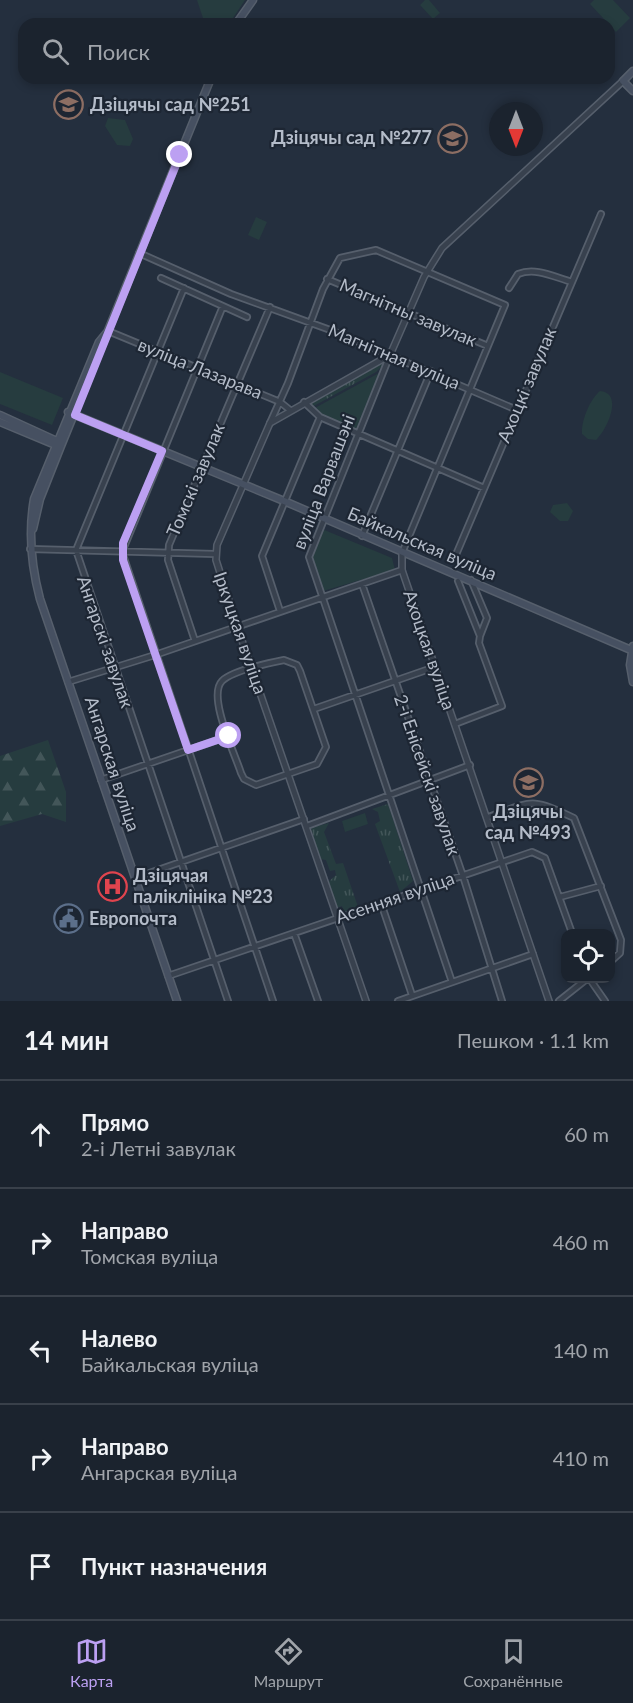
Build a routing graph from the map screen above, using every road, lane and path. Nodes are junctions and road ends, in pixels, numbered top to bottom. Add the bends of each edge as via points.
1 (253, 0) edge
2 (240, 18) edge
3 (633, 71) edge
4 (623, 81) junction
5 (209, 84) edge
6 (633, 91) edge
7 (602, 214) dead end
8 (139, 253) junction
9 (426, 272) junction
10 (161, 278) dead end
11 (327, 279) junction
12 (572, 282) junction
13 (183, 288) junction
14 (509, 288) dead end
15 (223, 306) junction
16 (270, 307) junction
17 (408, 314) junction
18 (248, 317) dead end
19 (310, 322) junction
20 (108, 331) junction
21 (488, 346) junction
22 (157, 352) junction
23 (390, 355) junction
24 (197, 368) junction
25 (430, 371) junction
26 (237, 384) junction
27 (471, 389) junction
28 (280, 402) junction
29 (304, 402) junction
30 (290, 410) junction
31 (517, 410) junction
32 (71, 413) junction
33 (0, 414) edge
34 (320, 417) junction
35 (0, 422) edge
36 (270, 423) junction
37 (358, 433) junction
38 (122, 435) junction
39 (58, 443) junction
40 (397, 450) junction
41 (162, 451) junction
42 (437, 467) junction
43 (202, 468) junction
44 (242, 484) junction
45 (484, 488) junction
46 (284, 501) junction
47 (323, 519) junction
48 (362, 537) junction
49 (30, 549) junction
50 (76, 550) junction
51 (122, 552) junction
52 (167, 553) junction
53 (402, 553) junction
54 (215, 554) junction
55 (454, 557) dead end
56 (402, 570) junction
57 (471, 580) junction
58 (458, 581) dead end
59 (362, 584) junction
60 (320, 598) junction
61 (280, 611) junction
62 (237, 626) junction
63 (480, 636) junction
64 (195, 641) junction
65 (632, 648) edge
66 (155, 655) junction
67 (435, 667) junction
68 (114, 668) junction
69 (253, 669) junction
70 (394, 681) junction
71 (69, 682) junction
72 (633, 682) edge
73 (353, 694) junction
74 (314, 709) junction
75 (455, 724) junction
76 (229, 736) junction
77 (188, 750) junction
78 (147, 765) junction
79 (470, 765) junction
80 (288, 774) junction
81 (100, 780) junction
82 (429, 780) junction
83 (389, 797) junction
84 (488, 817) junction
85 (304, 819) junction
86 (307, 826) junction
87 (221, 848) junction
88 (181, 862) junction
89 (503, 862) junction
90 (463, 876) junction
91 (135, 878) junction
92 (601, 886) junction
93 (421, 890) junction
94 (560, 897) junction
95 (381, 903) junction
96 (338, 918) junction
97 (571, 929) edge
98 (294, 933) junction
99 (254, 947) junction
100 (533, 954) junction
101 (615, 958) edge
102 (214, 960) junction
103 (492, 968) junction
104 (168, 976) junction
105 (452, 982) junction
106 (582, 983) edge
107 (591, 983) edge
108 (412, 995) junction
109 (177, 1001) edge
110 (228, 1001) edge
111 (273, 1001) edge
112 (318, 1001) edge
113 (366, 1001) edge
114 (398, 1001) edge
115 (502, 1001) edge
116 (549, 1001) edge
117 (560, 1001) edge
118 (604, 1001) edge

1 - 2 main road
3 - 4 main road, вуліца Варвашэні
4 - 6 main road
4 - 9 street, вуліца Варвашэні via 451,238
5 - 8 main road, Ангарская вуліца
7 - 12 street, Ахоцкі завулак
8 - 16 street, Магнітная вуліца
8 - 20 main road, Ангарская вуліца
9 - 11 street, Іркуцкая вуліца via 373,249 340,258
9 - 17 street, вуліца Варвашэні
9 - 21 street, Ахоцкая вуліца via 505,305
10 - 13 street
11 - 17 street, Магнітны завулак
11 - 19 street, Іркуцкая вуліца
12 - 14 street via 537,271 523,272
12 - 31 street, Ахоцкі завулак
13 - 15 street
13 - 22 street, Ангарскі завулак
15 - 18 street
15 - 24 street
16 - 19 street, Магнітная вуліца
16 - 26 street, Томскі завулак
17 - 21 street, Магнітны завулак
17 - 23 street, вуліца Варвашэні
19 - 23 street, Магнітная вуліца
19 - 28 street, Іркуцкая вуліца
20 - 22 street, вуліца Лазарава
20 - 32 main road, Ангарская вуліца via 99,342
21 - 27 street, Ахоцкая вуліца
22 - 24 street, вуліца Лазарава
22 - 38 street, Ангарскі завулак
23 - 25 street, Магнітная вуліца
23 - 29 street
23 - 37 street, вуліца Варвашэні
24 - 26 street, вуліца Лазарава
24 - 41 street
25 - 27 street, Магнітная вуліца
25 - 40 street
26 - 28 street, вуліца Лазарава
26 - 43 street, Томскі завулак
27 - 31 street, Магнітная вуліца
27 - 42 street, Ахоцкая вуліца
28 - 30 street, вуліца Лазарава
28 - 36 street, Іркуцкая вуліца
29 - 30 street
29 - 34 street
30 - 36 street
31 - 45 street, Ахоцкі завулак
32 - 38 main road, Байкальская вуліца
32 - 39 main road, Ангарская вуліца
33 - 39 main road
34 - 37 street
34 - 46 street
35 - 39 main road
36 - 44 street, Іркуцкая вуліца
37 - 40 street
37 - 47 street, вуліца Варвашэні
38 - 41 main road, Байкальская вуліца
38 - 50 street, Ангарскі завулак
39 - 49 main road, Ангарская вуліца via 34,499
40 - 42 street
40 - 48 street
41 - 43 main road, Байкальская вуліца
41 - 51 street
42 - 45 street
42 - 53 street, Ахоцкая вуліца
43 - 44 main road, Байкальская вуліца
43 - 52 street, Томскі завулак
44 - 46 main road, Байкальская вуліца
44 - 54 street, Іркуцкая вуліца
45 - 55 street, Ахоцкі завулак
46 - 47 main road, Байкальская вуліца
46 - 61 street via 262,556
47 - 48 main road, Байкальская вуліца
47 - 60 street, вуліца Варвашэні via 309,557
48 - 53 main road, Байкальская вуліца
49 - 50 street
49 - 71 main road, Ангарская вуліца via 40,599
50 - 51 street
50 - 68 street, Ангарскі завулак
51 - 52 street
51 - 66 street
52 - 54 street
52 - 64 street, Томскі завулак
53 - 56 street, Ахоцкая вуліца
53 - 57 main road, Байкальская вуліца
54 - 62 street, Іркуцкая вуліца
56 - 59 street
56 - 67 street, Ахоцкая вуліца
57 - 63 street via 487,618
57 - 65 main road, Байкальская вуліца
58 - 63 street
59 - 60 street
59 - 70 street, 2-і Енісейскі завулак
60 - 61 street
60 - 73 street, вуліца Варвашэні
61 - 62 street
62 - 64 street
62 - 69 street, Іркуцкая вуліца
63 - 75 street via 501,706
64 - 66 street
65 - 72 main road
66 - 68 street
66 - 77 street
67 - 70 street
67 - 75 street, Ахоцкая вуліца
68 - 71 street
68 - 78 street, Ангарскі завулак
69 - 74 street via 284,660 297,665
69 - 76 street via 225,679 217,689 217,703
69 - 80 street, Іркуцкая вуліца
70 - 73 street
70 - 82 street, 2-і Енісейскі завулак
71 - 81 main road, Ангарская вуліца
73 - 74 street
73 - 83 street, вуліца Варвашэні
74 - 80 street via 326,747 324,753 317,764
75 - 79 street, Ахоцкая вуліца
76 - 77 street
76 - 80 street via 244,779 249,783 256,785
77 - 78 street
77 - 87 street
78 - 81 street
78 - 88 street, Ангарскі завулак
79 - 82 street
79 - 84 street, Ахоцкая вуліца
80 - 85 street, Іркуцкая вуліца
81 - 91 main road, Ангарская вуліца
82 - 83 street
82 - 90 street, 2-і Енісейскі завулак
83 - 86 street
83 - 93 street, вуліца Варвашэні
84 - 89 street, Ахоцкая вуліца
84 - 92 street via 534,802 574,818
85 - 86 street, Іркуцкая вуліца
85 - 87 street
86 - 96 street, Іркуцкая вуліца
87 - 88 street
87 - 99 street
88 - 91 street
88 - 102 street, Ангарскі завулак
89 - 90 street, Асенняя вуліца
89 - 94 street, Асенняя вуліца via 532,852 542,855
89 - 100 street, Ахоцкая вуліца
90 - 93 street, Асенняя вуліца
90 - 103 street, 2-і Енісейскі завулак
91 - 104 main road, Ангарская вуліца
92 - 94 street
92 - 101 street via 622,946
93 - 95 street, Асенняя вуліца
93 - 105 street, вуліца Варвашэні
94 - 97 street, Асенняя вуліца
95 - 96 street, Асенняя вуліца
95 - 108 street
96 - 98 street, Асенняя вуліца
96 - 113 street, Іркуцкая вуліца
98 - 99 street, Асенняя вуліца
98 - 112 street
99 - 102 street, Асенняя вуліца
99 - 111 street
100 - 103 street
100 - 116 street, Ахоцкая вуліца
102 - 104 street, Асенняя вуліца
102 - 110 street, Ангарскі завулак
103 - 105 street
103 - 115 street, 2-і Енісейскі завулак
104 - 109 main road, Ангарская вуліца
105 - 108 street
106 - 117 street
107 - 118 street
108 - 114 street

